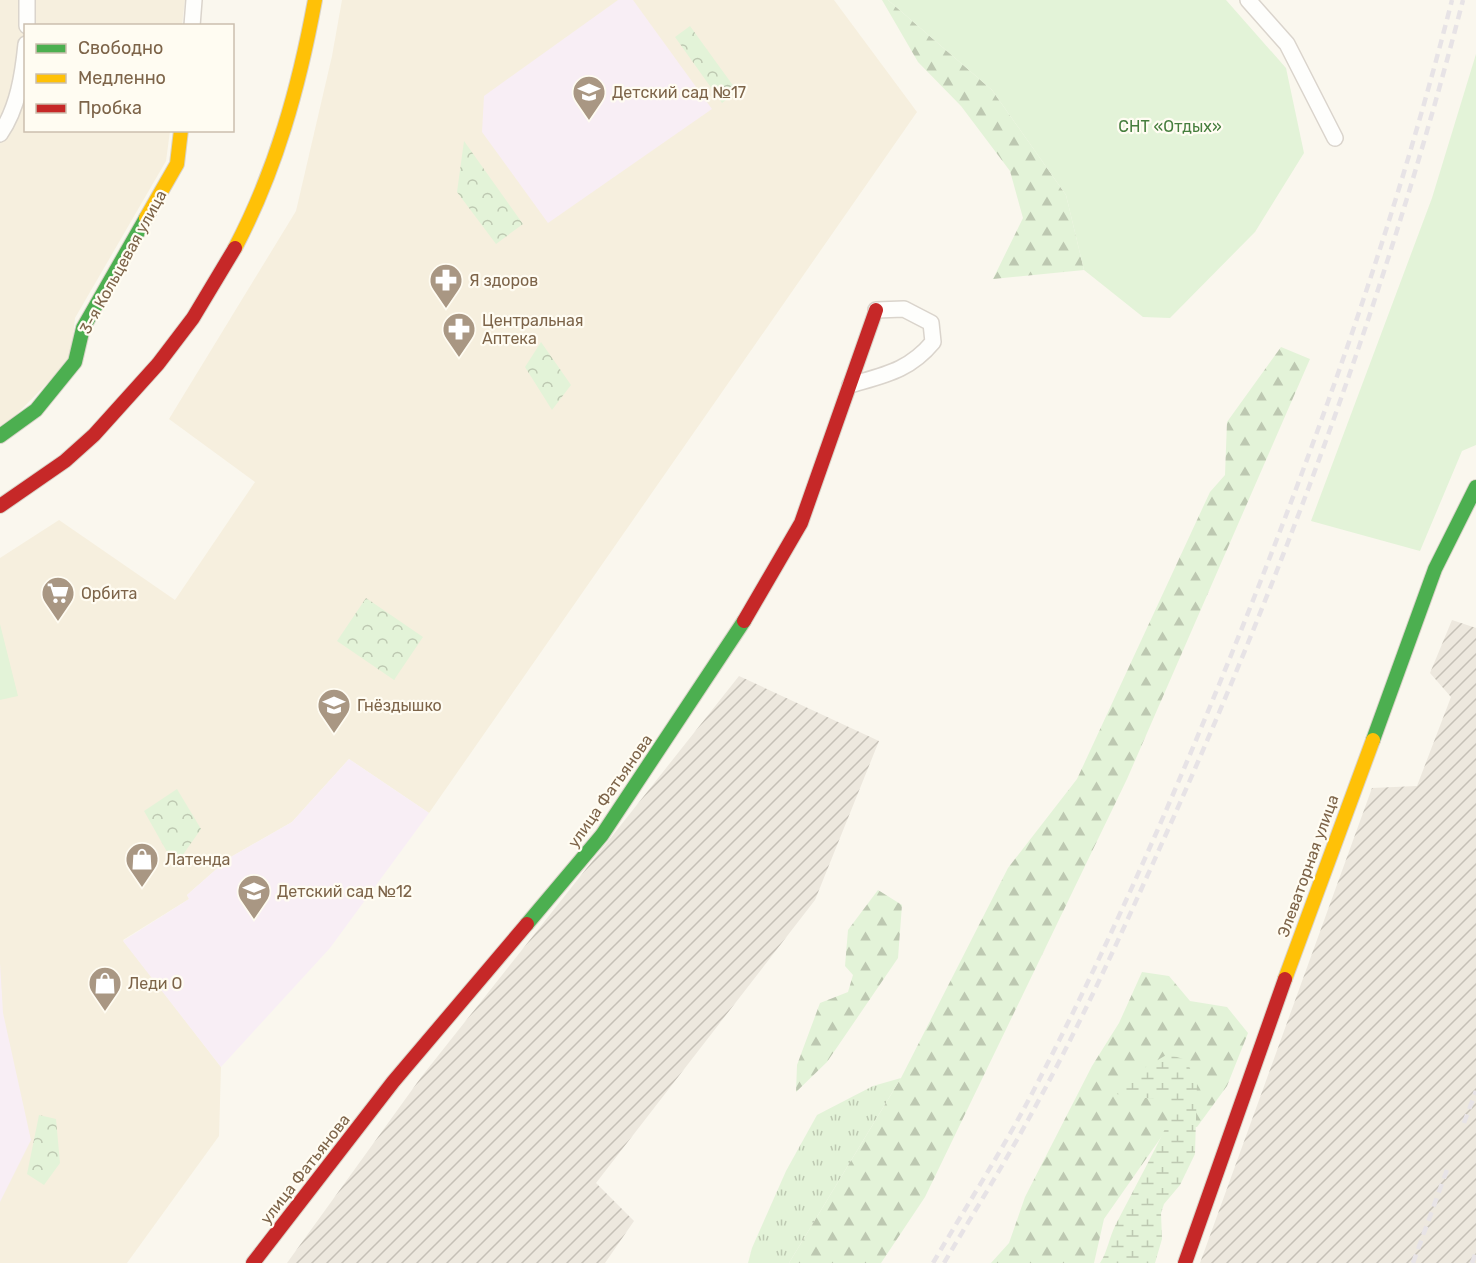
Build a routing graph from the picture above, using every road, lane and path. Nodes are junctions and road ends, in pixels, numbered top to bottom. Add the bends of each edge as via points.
1 (27, 0) edge
2 (194, 0) edge
3 (315, 0) edge
4 (1248, 0) edge
5 (27, 24) edge
6 (192, 24) edge
7 (24, 63) edge
8 (181, 132) edge
9 (0, 134) edge
10 (1335, 138) dead end
11 (876, 309) joint
12 (850, 385) junction
13 (0, 436) edge
14 (1476, 487) edge
15 (0, 506) edge
16 (253, 1263) edge
17 (1185, 1263) edge

1 - 5 street
2 - 6 street
3 - 15 street via 291,113 265,191 232,257 194,318 142,385 85,444
4 - 10 street via 1287,44
7 - 9 street via 8,123
8 - 13 street, 3-я Кольцевая улица via 177,164 84,328 75,362 36,410
11 - 12 street, улица Фатьянова
11 - 12 street via 904,309 931,324 933,342 919,360 895,372
12 - 16 street, улица Фатьянова via 801,523 741,627 608,826 393,1082
14 - 17 street, Элеваторная улица via 1456,519 1433,575 1318,881

